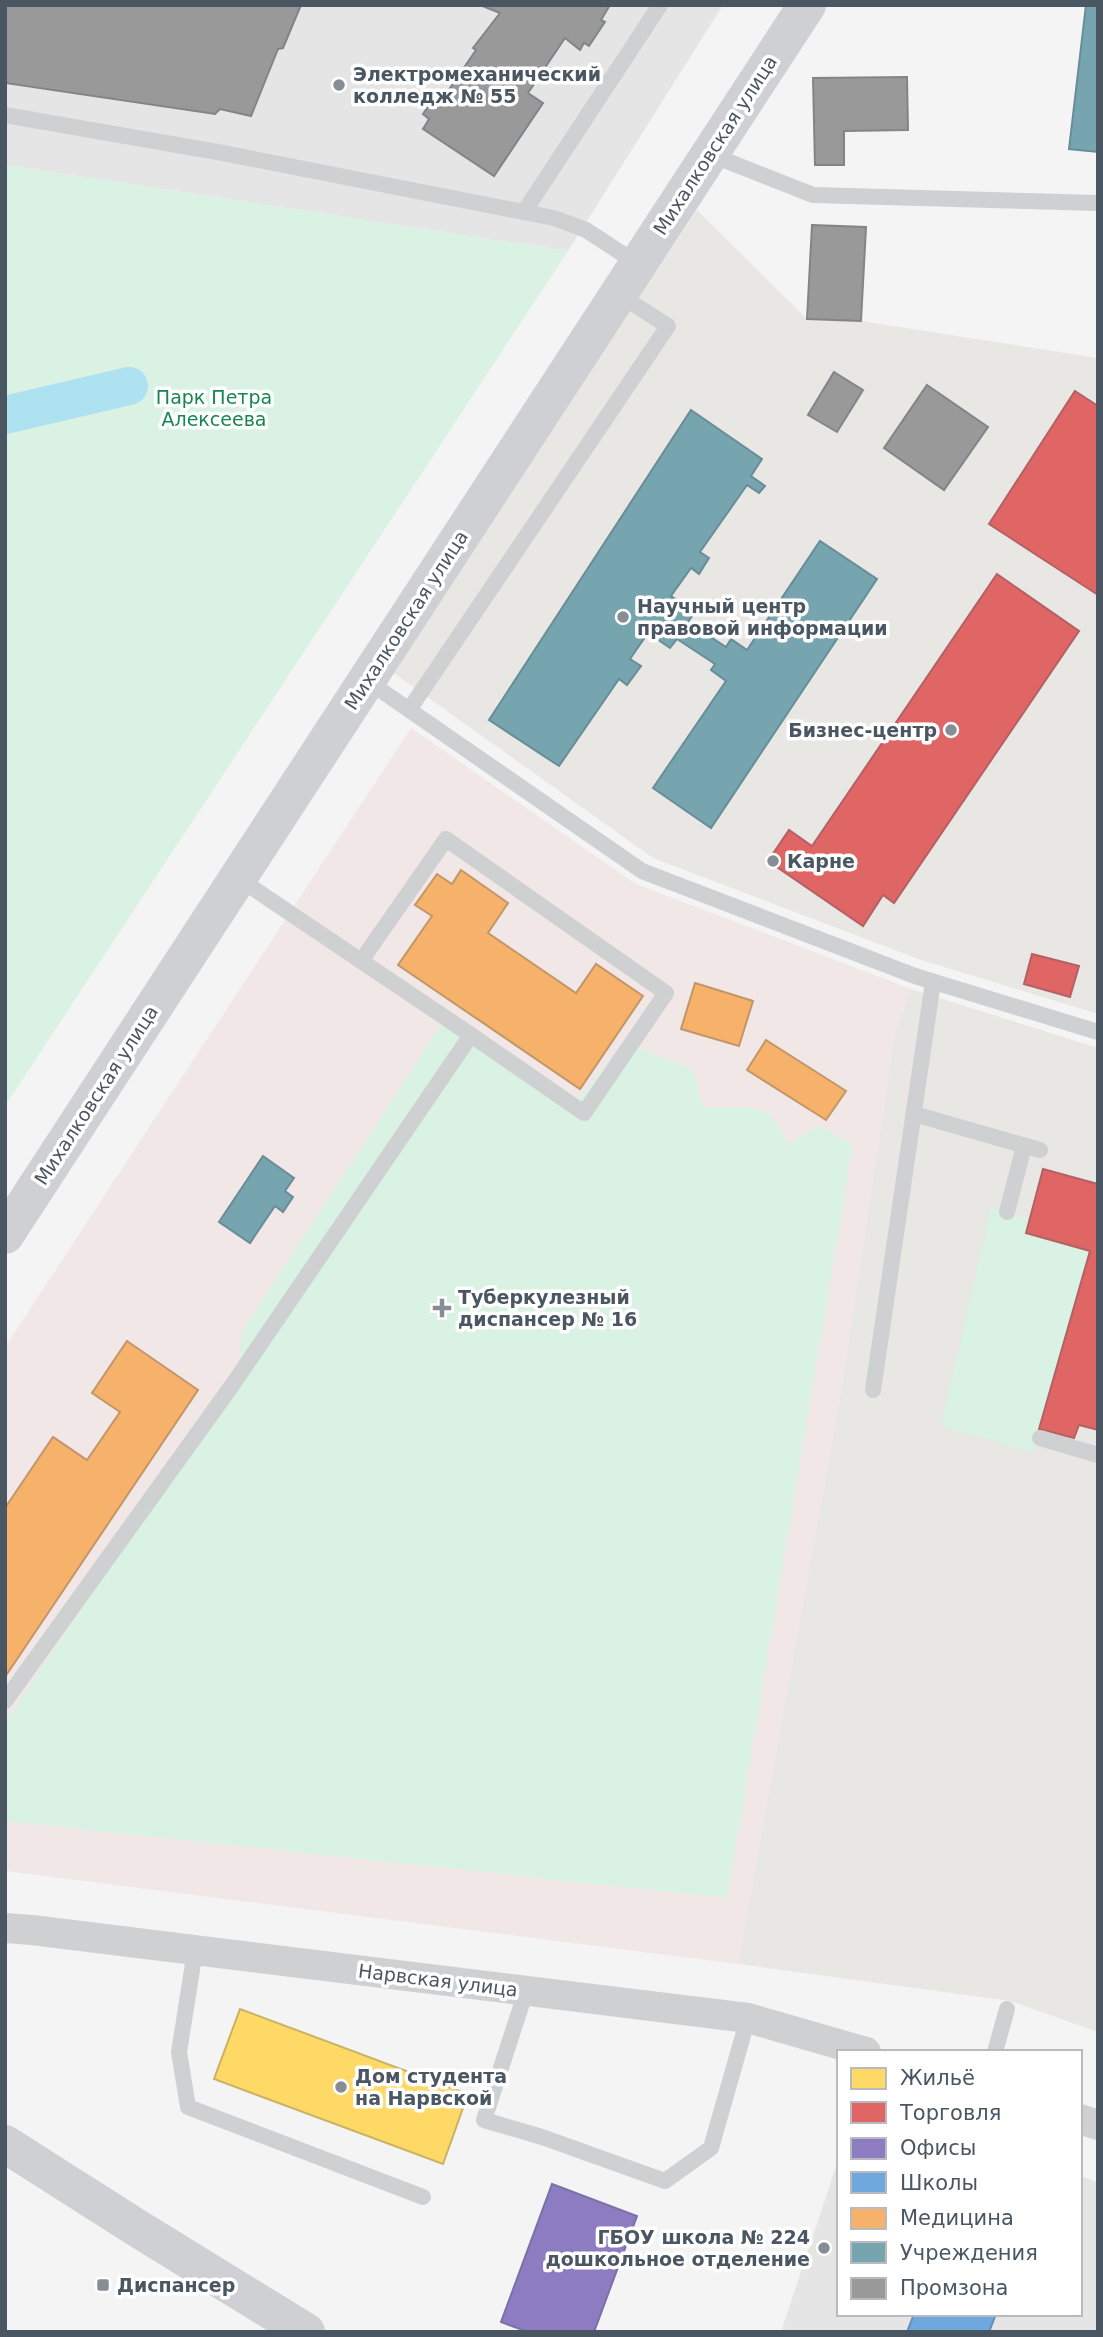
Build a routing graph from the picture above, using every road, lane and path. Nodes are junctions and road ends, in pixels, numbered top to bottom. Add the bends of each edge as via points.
1 (660, 5) edge
2 (807, 5) edge
3 (5, 115) edge
4 (709, 154) junction
5 (1098, 203) edge
6 (524, 212) junction
7 (628, 279) junction
8 (366, 680) junction
9 (409, 710) junction
10 (238, 878) junction
11 (361, 961) junction
12 (961, 973) dead end
13 (933, 982) junction
14 (957, 989) junction
15 (1098, 1032) edge
16 (471, 1035) junction
17 (914, 1114) junction
18 (1024, 1146) junction
19 (1040, 1150) dead end
20 (1007, 1212) dead end
21 (5, 1235) edge
22 (873, 1390) dead end
23 (1040, 1438) dead end
24 (1098, 1455) edge
25 (5, 1701) edge
26 (5, 1928) edge
27 (195, 1951) junction
28 (526, 1991) junction
29 (1007, 2009) dead end
30 (748, 2018) junction
31 (859, 2050) edge
32 (996, 2050) edge
33 (5, 2144) edge
34 (423, 2197) dead end
35 (306, 2332) edge

1 - 6 lane
2 - 4 street, Михалковская улица
3 - 6 lane
4 - 5 lane via 813,195
4 - 7 street, Михалковская улица
6 - 7 lane via 586,229
7 - 8 street, Михалковская улица
7 - 9 lane via 668,326
8 - 9 lane
8 - 10 street, Михалковская улица
9 - 13 lane via 642,871
10 - 11 lane
10 - 21 street, Михалковская улица
11 - 16 lane
11 - 16 lane via 446,839 666,993 584,1113
12 - 14 lane
13 - 14 lane
13 - 17 lane
14 - 15 lane
16 - 25 lane via 233,1384
17 - 18 lane
17 - 22 lane
18 - 19 lane
18 - 20 lane
23 - 24 lane
26 - 27 street, Нарвская улица
27 - 28 street, Нарвская улица
27 - 34 lane via 179,2052 188,2107
28 - 30 street, Нарвская улица
28 - 30 lane via 484,2120 665,2180 711,2148
29 - 32 lane
30 - 31 street, Нарвская улица
33 - 35 street

